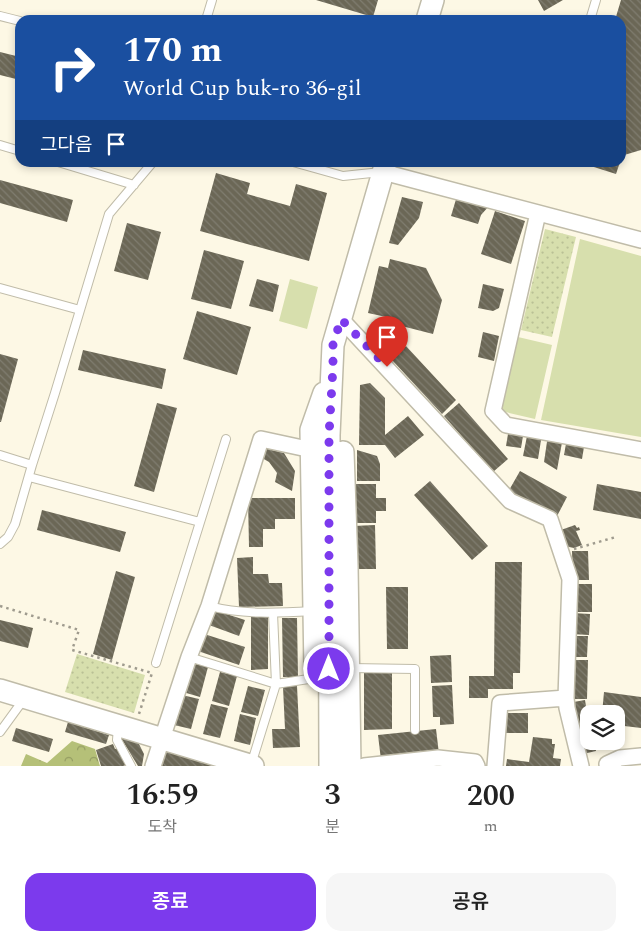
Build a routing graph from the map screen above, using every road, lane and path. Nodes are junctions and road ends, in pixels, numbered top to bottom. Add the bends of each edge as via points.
1 (212, 0) edge
2 (433, 0) edge
3 (596, 0) edge
4 (208, 15) edge
5 (428, 15) edge
6 (592, 15) edge
7 (0, 16) edge
8 (15, 20) edge
9 (0, 146) edge
10 (15, 150) edge
11 (75, 167) edge
12 (149, 167) edge
13 (310, 167) edge
14 (385, 167) edge
15 (134, 185) junction
16 (538, 213) junction
17 (641, 240) edge
18 (0, 288) edge
19 (80, 310) junction
20 (341, 319) junction
21 (333, 367) junction
22 (226, 440) dead end
23 (312, 450) junction
24 (641, 450) edge
25 (0, 456) edge
26 (32, 464) junction
27 (29, 477) junction
28 (200, 522) junction
29 (616, 537) dead end
30 (0, 544) edge
31 (562, 553) junction
32 (0, 606) edge
33 (209, 606) junction
34 (313, 610) junction
35 (273, 613) junction
36 (189, 658) junction
37 (156, 662) dead end
38 (348, 668) junction
39 (315, 678) junction
40 (276, 684) junction
41 (0, 690) edge
42 (25, 697) junction
43 (566, 698) junction
44 (126, 728) junction
45 (415, 730) dead end
46 (0, 732) edge
47 (162, 738) junction
48 (641, 756) edge
49 (129, 762) edge
50 (607, 764) dead end
51 (153, 766) edge
52 (252, 766) edge
53 (316, 766) edge
54 (330, 766) edge
55 (350, 766) edge
56 (364, 766) edge
57 (478, 766) edge
58 (495, 766) edge
59 (581, 766) edge

1 - 4 lane
2 - 5 main road
3 - 6 lane
7 - 8 lane
9 - 10 lane
11 - 15 lane
12 - 15 lane
13 - 14 lane via 343,176
14 - 16 street
14 - 20 main road
15 - 19 lane via 109,214
16 - 17 street
16 - 24 street via 493,411 506,425
18 - 19 lane
19 - 26 lane
20 - 21 main road via 333,345
20 - 31 street via 510,500 550,519
21 - 23 main road via 311,430
21 - 38 main road via 343,449
21 - 54 main road via 329,435
22 - 28 lane
23 - 33 street via 261,439
23 - 34 main road
25 - 26 lane
26 - 27 lane
27 - 28 lane
27 - 30 lane via 15,524
28 - 37 lane
29 - 31 path
31 - 43 street via 570,579
32 - 44 path via 79,630 72,650 152,673
33 - 35 lane
33 - 36 street
34 - 35 lane
34 - 39 main road
35 - 40 lane
36 - 40 lane
36 - 47 street
38 - 45 lane via 414,669
38 - 55 main road
39 - 40 lane
39 - 53 main road
40 - 52 lane
41 - 42 main road
42 - 44 main road
42 - 46 lane
43 - 58 street via 500,703
43 - 59 street
44 - 47 main road
44 - 49 lane via 117,740
47 - 51 street
47 - 52 main road
48 - 50 street via 620,758
56 - 57 street via 438,758 474,762

